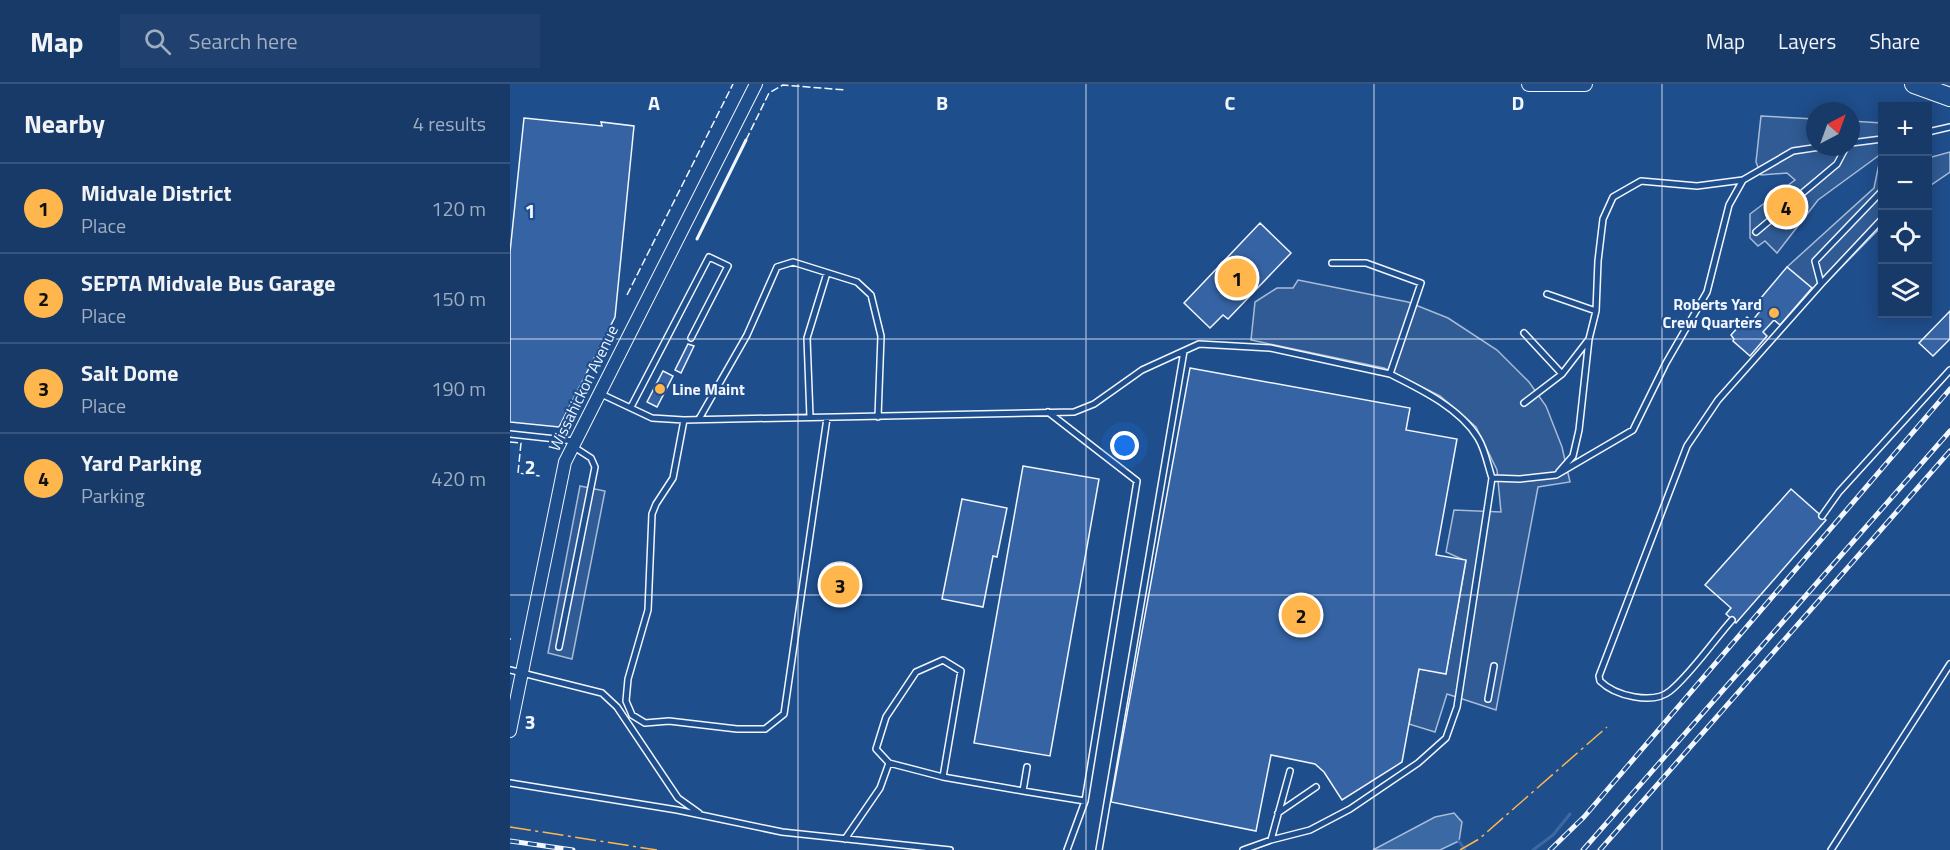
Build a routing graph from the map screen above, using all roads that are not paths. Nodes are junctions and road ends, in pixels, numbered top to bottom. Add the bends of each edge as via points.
1 (756, 84) edge
2 (1529, 84) edge
3 (1585, 84) edge
4 (1914, 84) edge
5 (1950, 97) edge
6 (1950, 127) edge
7 (1932, 131) edge
8 (1878, 140) edge
9 (1860, 142) edge
10 (1806, 149) edge
11 (1841, 156) edge
12 (1743, 180) junction
13 (1878, 195) edge
14 (1878, 223) edge
15 (1756, 232) dead end
16 (1332, 263) dead end
17 (827, 273) junction
18 (1821, 284) junction
19 (1547, 294) dead end
20 (1596, 311) junction
21 (1524, 333) dead end
22 (691, 338) dead end
23 (1589, 339) junction
24 (1184, 351) junction
25 (1950, 370) edge
26 (1390, 374) junction
27 (1562, 374) junction
28 (598, 393) junction
29 (1524, 403) dead end
30 (631, 407) junction
31 (1047, 412) junction
32 (810, 417) junction
33 (878, 417) junction
34 (827, 418) junction
35 (699, 419) junction
36 (684, 420) junction
37 (510, 434) edge
38 (574, 444) junction
39 (1556, 475) junction
40 (1492, 478) junction
41 (1822, 516) dead end
42 (1732, 620) dead end
43 (559, 647) dead end
44 (1950, 664) edge
45 (1494, 666) dead end
46 (516, 671) edge
47 (1488, 699) dead end
48 (510, 731) edge
49 (889, 763) junction
50 (1027, 767) dead end
51 (1290, 771) dead end
52 (943, 777) junction
53 (510, 783) edge
54 (1316, 787) dead end
55 (1023, 791) junction
56 (1085, 801) junction
57 (1278, 813) junction
58 (701, 815) junction
59 (845, 839) junction
60 (1270, 840) junction
61 (950, 850) edge
62 (1067, 850) edge
63 (1099, 850) edge
64 (1242, 850) edge
65 (1831, 850) edge

1 - 28 street, Wissahickon Avenue
2 - 3 main road
4 - 5 highway
6 - 7 lane
8 - 9 lane
10 - 12 lane via 1793,151
11 - 15 lane via 1837,164
12 - 20 lane via 1697,186 1641,181 1614,197 1603,219
12 - 39 lane via 1729,205 1707,292 1633,430
13 - 18 lane via 1815,261
14 - 18 lane
16 - 26 lane via 1366,263 1421,283
17 - 32 lane via 807,338
17 - 33 lane via 857,282 871,295 881,336
17 - 35 lane via 793,262 777,267 747,335
18 - 42 lane via 1718,400 1687,446 1600,681 1622,695 1650,697 1669,692
19 - 20 lane
20 - 23 lane
21 - 27 lane
22 - 30 lane via 728,266 709,257
23 - 27 lane
23 - 39 lane via 1573,456
24 - 26 lane via 1199,344 1270,348
24 - 31 lane via 1142,370 1094,404 1074,412
24 - 63 lane
25 - 41 lane via 1839,492
26 - 40 lane via 1453,412 1478,438
27 - 29 lane
28 - 30 lane
28 - 38 street, Wissahickon Avenue
30 - 36 lane via 652,418
31 - 33 lane
31 - 56 lane via 1137,481
32 - 34 lane
32 - 35 lane
33 - 34 lane
34 - 36 lane via 784,714 765,729 669,721 645,723 632,715 626,701 628,679 648,610 652,514 673,478
35 - 36 lane
37 - 38 lane
38 - 43 lane via 595,467
38 - 46 street, Wissahickon Avenue via 560,480
39 - 40 lane
40 - 60 lane via 1457,707 1446,738 1418,763 1350,809 1310,830
44 - 65 lane
45 - 47 lane
46 - 48 street, Wissahickon Avenue
46 - 58 lane via 602,693 617,707 678,798
49 - 52 lane
49 - 52 lane via 876,749 886,717 916,672 943,660 961,670
49 - 59 lane via 880,788
50 - 55 lane
51 - 57 lane
52 - 55 lane
53 - 58 lane
54 - 57 lane
55 - 56 lane
56 - 62 lane
57 - 60 lane
58 - 59 lane via 782,832
59 - 61 lane
60 - 64 lane

